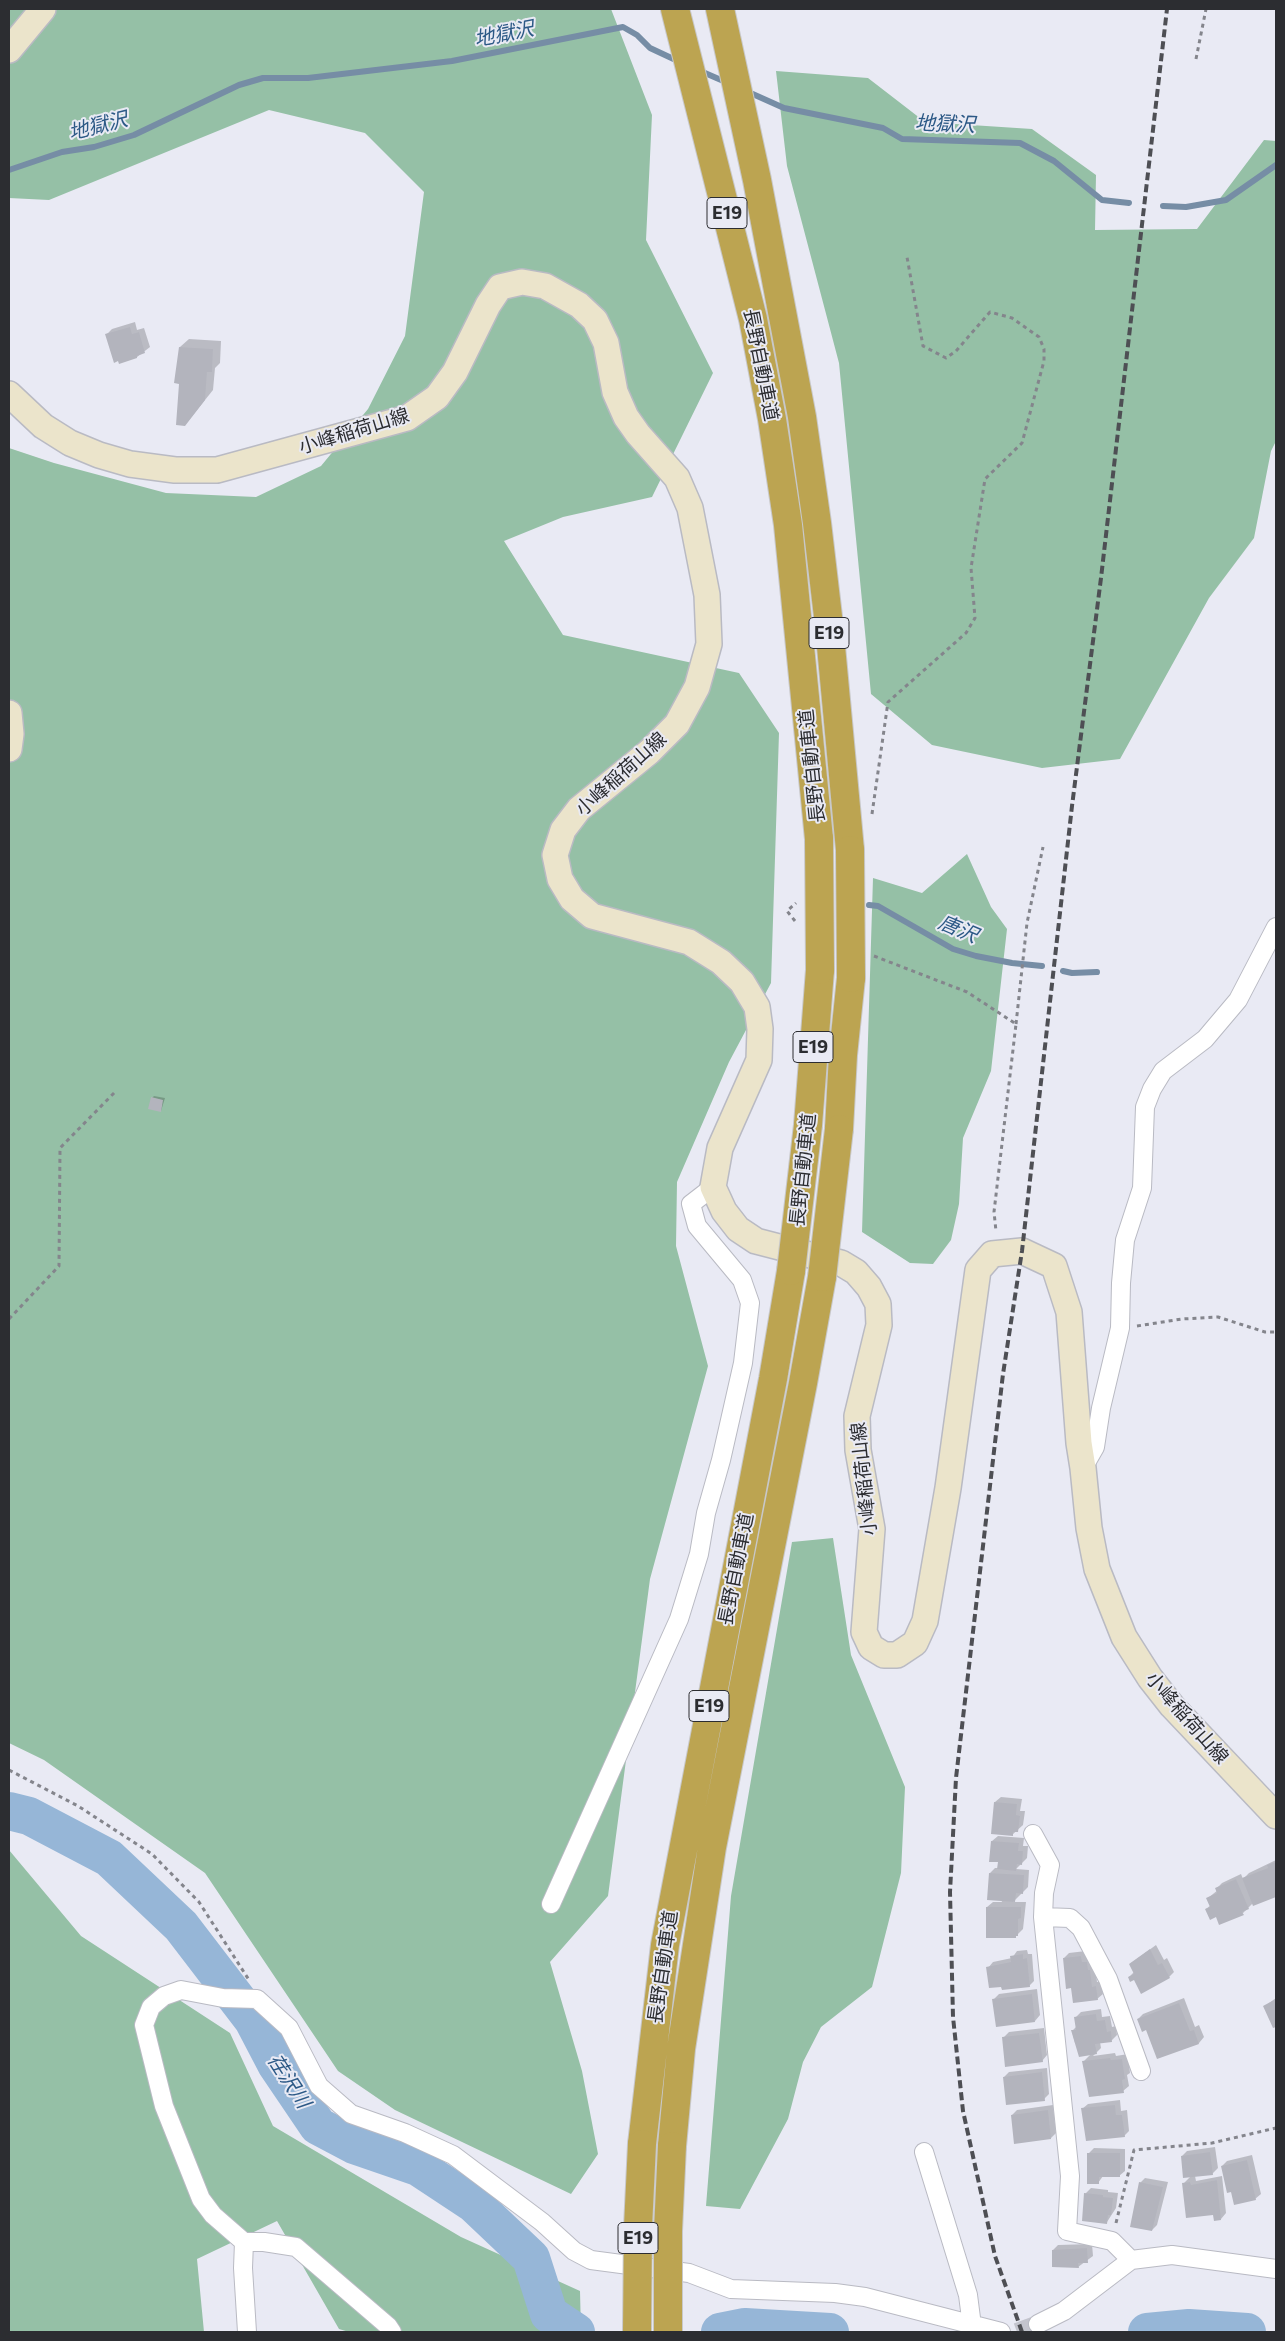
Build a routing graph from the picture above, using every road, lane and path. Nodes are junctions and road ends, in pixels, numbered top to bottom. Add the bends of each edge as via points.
1 (43, 9) edge
2 (675, 9) edge
3 (720, 9) edge
4 (1206, 9) edge
5 (9, 50) edge
6 (1196, 59) dead end
7 (907, 257) dead end
8 (9, 394) edge
9 (9, 713) edge
10 (9, 749) edge
11 (872, 819) dead end
12 (1043, 847) dead end
13 (801, 898) dead end
14 (797, 924) dead end
15 (1276, 927) edge
16 (865, 953) dead end
17 (1016, 1024) junction
18 (115, 1092) dead end
19 (713, 1187) junction
20 (998, 1254) junction
21 (9, 1319) edge
22 (1120, 1328) junction
23 (1276, 1332) edge
24 (1083, 1468) junction
25 (9, 1770) edge
26 (1276, 1816) edge
27 (1033, 1834) dead end
28 (551, 1904) dead end
29 (1043, 1917) junction
30 (253, 1999) junction
31 (1141, 2071) dead end
32 (1276, 2128) edge
33 (924, 2152) dead end
34 (1112, 2241) junction
35 (244, 2242) junction
36 (1131, 2260) junction
37 (1276, 2269) edge
38 (1038, 2324) tunnel mouth
39 (972, 2326) junction
40 (247, 2332) edge
41 (392, 2332) edge
42 (637, 2332) edge
43 (668, 2332) edge
44 (995, 2332) edge

1 - 5 main road
2 - 42 highway, 長野自動車道 / E19, bridge via 751,310 772,418 788,525 819,839 820,970 808,1125 791,1271 665,1945 642,2144
3 - 43 highway, 長野自動車道 / E19, bridge via 759,190 802,417 828,616 850,850 851,978 839,1129 822,1276 804,1384 710,1856 681,2049 668,2231
4 - 6 path
7 - 11 path via 923,346 946,358 990,312 1012,318 1039,337 1044,360 1022,443 986,479 971,568 975,618 966,633 888,702
8 - 19 main road, 小峰稲荷山線 via 43,426 70,443 99,455 130,464 175,470 217,470 407,418 437,397 455,372 500,286 522,282 545,286 579,305 595,320 606,344 615,392 626,417 677,478 690,508 707,595 709,644 697,687 677,724 649,752 579,809 564,830 555,855 560,879 572,899 592,916 689,942 721,962 742,982 757,1007 759,1060 720,1148
9 - 10 main road
12 - 17 path via 1027,923
13 - 14 path via 787,911
15 - 22 street via 1238,1000 1205,1039 1163,1071 1152,1089 1145,1107 1142,1188 1124,1240
16 - 17 path via 968,992
17 - 20 path via 994,1212
18 - 21 path via 60,1148 59,1266
19 - 20 main road, 小峰稲荷山線 via 724,1212 738,1229 756,1241 841,1263 856,1272 878,1304 879,1325 857,1416 858,1450 872,1529 864,1632 871,1647 884,1655 897,1656 915,1643 925,1621 948,1488 978,1270 992,1254
19 - 28 street via 691,1204 697,1226 742,1280 750,1303 743,1363 699,1554 680,1619
20 - 24 main road, 小峰稲荷山線 via 1022,1251 1054,1266 1070,1312 1078,1443
22 - 23 path via 1182,1319 1218,1318
22 - 24 street via 1095,1448
24 - 26 main road, 小峰稲荷山線 via 1097,1569 1124,1637 1172,1706
25 - 30 path via 78,1806 152,1854 200,1902 246,1973
27 - 29 street via 1050,1865
29 - 31 street via 1070,1918 1081,1928 1108,1979
29 - 34 street via 1070,2176 1067,2231
30 - 35 street via 223,1998 181,1990 164,1996 151,2007 144,2026 164,2106 201,2199
30 - 39 street via 289,2028 319,2086 351,2114 405,2133 453,2156 542,2222 574,2251 591,2260 689,2273 731,2290 864,2297
32 - 34 path via 1212,2143 1134,2150
33 - 39 street via 968,2295
34 - 36 street
35 - 40 street
35 - 41 street via 296,2248
36 - 37 street via 1172,2255
36 - 38 street via 1064,2311
39 - 44 street

